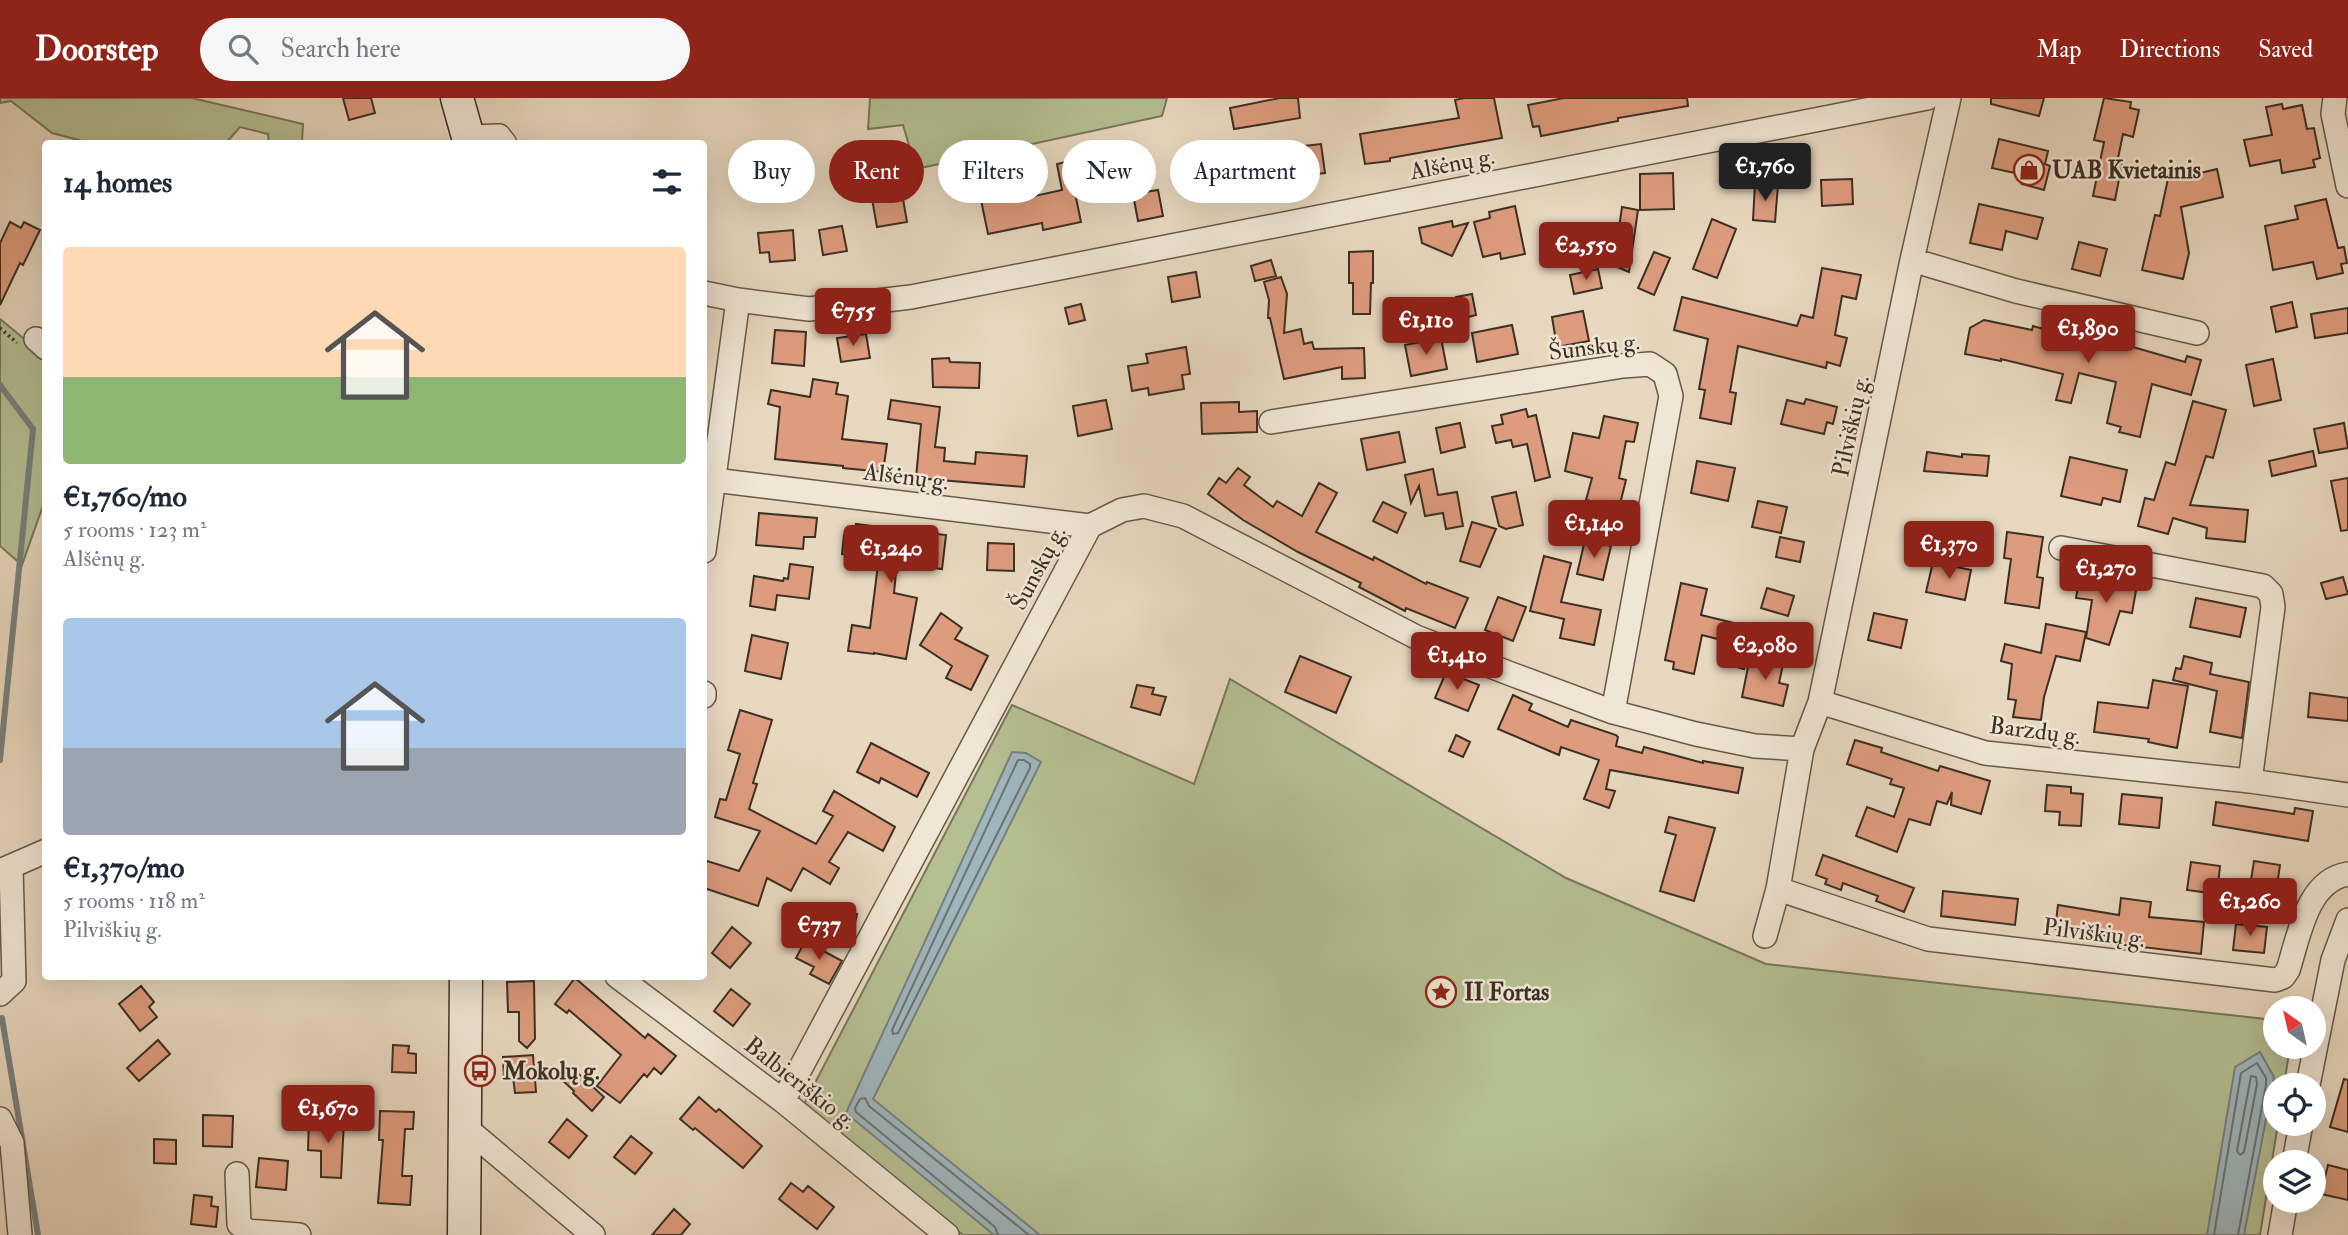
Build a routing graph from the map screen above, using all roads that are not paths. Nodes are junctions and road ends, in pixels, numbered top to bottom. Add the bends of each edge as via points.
1 (457, 98) edge
2 (1927, 98) edge
3 (1949, 98) edge
4 (2335, 98) edge
5 (470, 140) edge
6 (502, 140) edge
7 (2348, 186) edge
8 (1912, 260) junction
9 (707, 294) edge
10 (738, 300) junction
11 (2197, 333) dead end
12 (1271, 422) dead end
13 (714, 480) junction
14 (1090, 526) junction
15 (707, 530) edge
16 (2061, 548) dead end
17 (1820, 702) junction
18 (1613, 712) junction
19 (1802, 749) junction
20 (2250, 781) junction
21 (2348, 795) edge
22 (42, 853) edge
23 (6, 869) edge
24 (2348, 874) edge
25 (1778, 889) junction
26 (2348, 920) edge
27 (1765, 936) dead end
28 (2340, 961) edge
29 (466, 980) edge
30 (622, 980) edge
31 (0, 994) edge
32 (2311, 1073) edge
33 (783, 1101) junction
34 (0, 1119) edge
35 (466, 1128) junction
36 (237, 1174) dead end
37 (2284, 1213) edge
38 (20, 1235) edge
39 (299, 1235) edge
40 (464, 1235) edge
41 (593, 1235) edge
42 (947, 1235) edge
43 (2280, 1235) edge

1 - 5 main road
2 - 10 street, Alšėnų g. via 911,297 809,309
3 - 8 street, Pilviškių g.
4 - 7 street via 2333,114
5 - 6 street via 499,135
8 - 11 street via 2016,291
8 - 17 street, Pilviškių g.
9 - 10 street, Alšėnų g.
10 - 13 street
12 - 18 street, Šunskų g. via 1623,366 1650,364 1665,374 1671,396
13 - 14 street, Alšėnų g.
13 - 15 street
14 - 18 street, Šunskų g. via 1122,510 1144,506 1183,516 1416,637
14 - 33 street, Šunskų g.
16 - 20 street via 2263,586 2271,594
17 - 19 street, Pilviškių g.
17 - 20 street, Barzdų g. via 1985,753
18 - 19 street, Šunskų g. via 1755,747
19 - 25 street, Pilviškių g.
20 - 21 street, Barzdų g.
22 - 23 street
23 - 31 street via 14,981
24 - 25 street, Pilviškių g. via 2334,876 2309,904 2288,970 2275,980 1928,939
25 - 27 street, Pilviškių g.
26 - 28 street
28 - 32 street
29 - 35 main road
30 - 33 street, Balbieriškio g.
33 - 42 street, Balbieriškio g.
34 - 38 street via 12,1143
35 - 40 main road
35 - 41 street
36 - 39 street via 239,1224 247,1231
37 - 43 street

